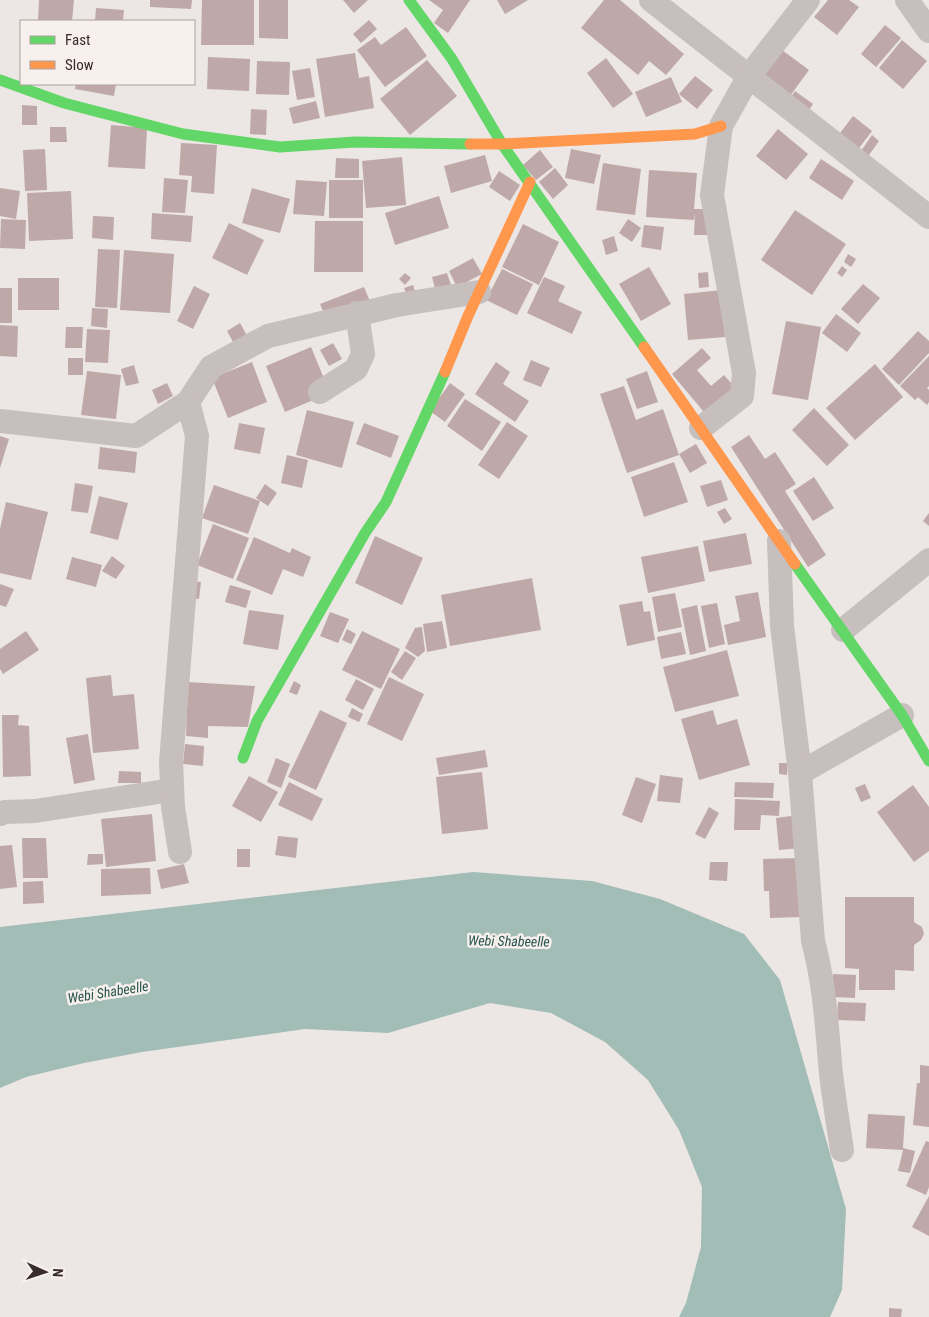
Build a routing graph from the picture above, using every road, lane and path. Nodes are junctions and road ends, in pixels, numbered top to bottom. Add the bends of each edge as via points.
1 (409, 0) edge
2 (652, 0) edge
3 (808, 0) edge
4 (907, 0) edge
5 (929, 31) edge
6 (748, 76) junction
7 (0, 80) edge
8 (721, 126) junction
9 (502, 144) junction
10 (530, 182) junction
11 (929, 217) edge
12 (480, 292) junction
13 (357, 313) junction
14 (320, 392) dead end
15 (188, 402) junction
16 (0, 422) edge
17 (701, 428) junction
18 (778, 541) junction
19 (929, 560) edge
20 (843, 630) junction
21 (902, 714) junction
22 (243, 758) dead end
23 (929, 761) edge
24 (800, 773) junction
25 (172, 790) junction
26 (0, 814) edge
27 (180, 852) dead end
28 (842, 1150) dead end

1 - 9 street via 452,59
2 - 6 street
3 - 6 street
4 - 5 street
6 - 8 street
6 - 11 street
7 - 9 street via 64,103 183,134 280,147 355,142
8 - 9 street via 695,134
8 - 17 street via 712,195 744,373 742,396
9 - 10 street
10 - 12 street
10 - 17 street
12 - 13 street
12 - 22 street via 386,502 257,720
13 - 14 street via 363,354 356,369
13 - 15 street via 268,336 211,367
15 - 16 street via 136,436
15 - 25 street via 197,436 171,762
17 - 18 street
18 - 20 street
18 - 24 street via 782,626
19 - 20 street
20 - 21 street
21 - 23 street
21 - 24 street
24 - 28 street via 813,941 826,1005
25 - 26 street
25 - 27 street

